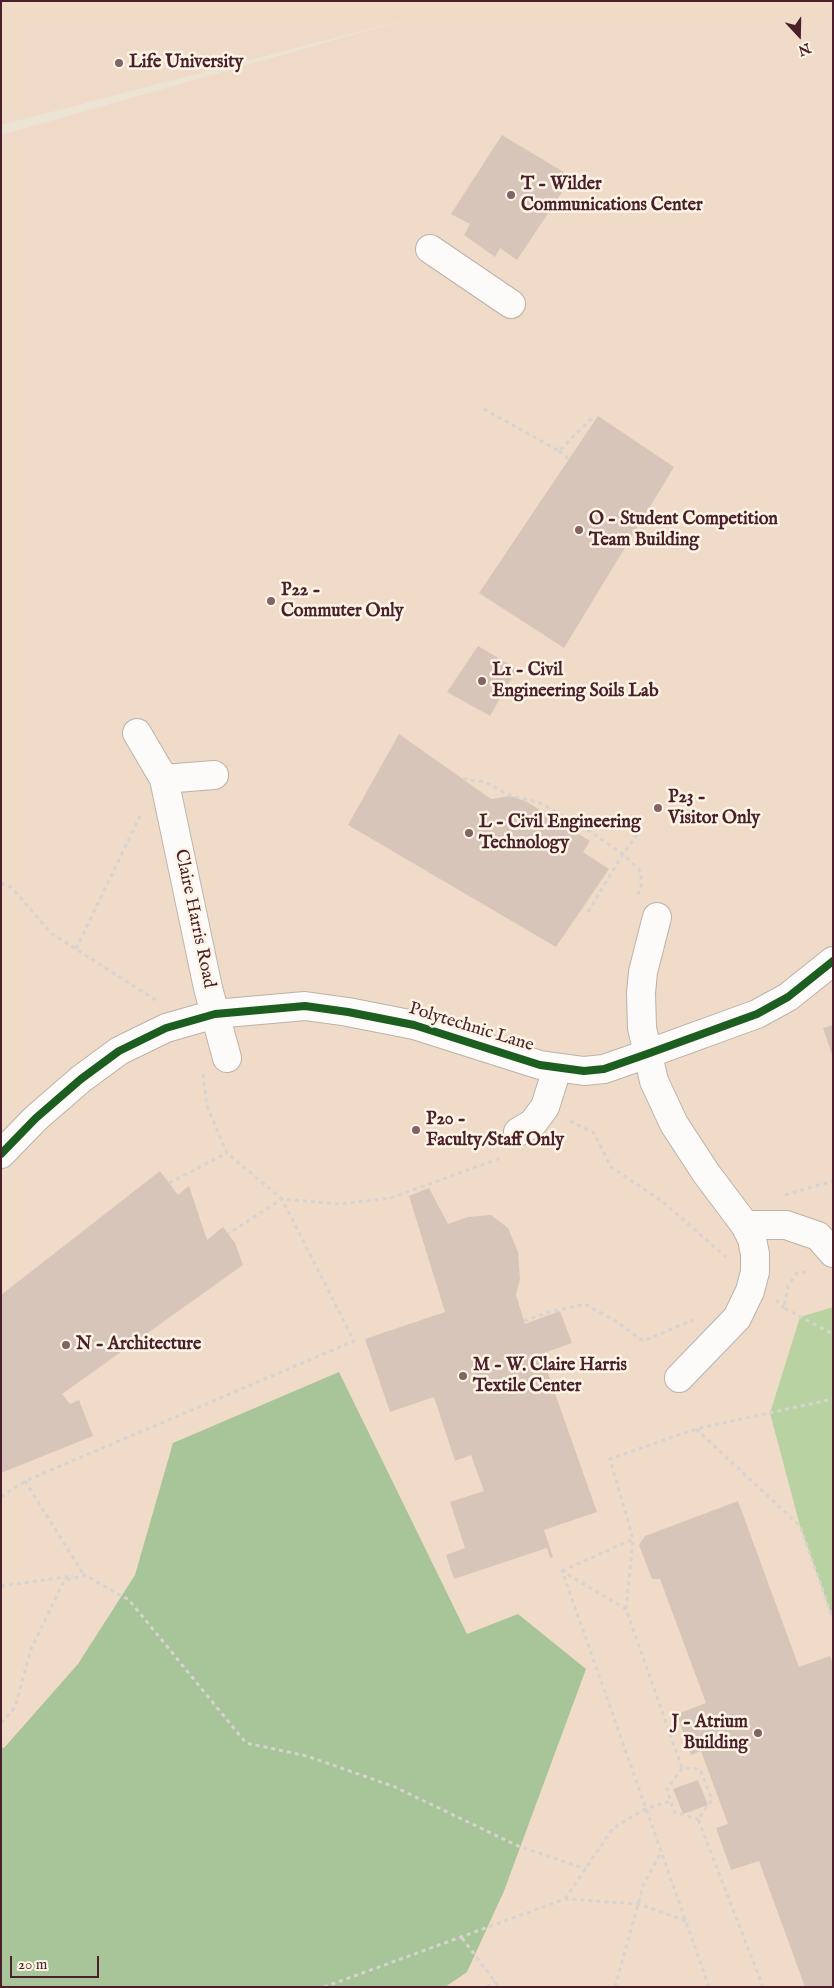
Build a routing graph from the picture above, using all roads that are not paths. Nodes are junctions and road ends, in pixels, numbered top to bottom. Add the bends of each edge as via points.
1 (430, 249) dead end
2 (511, 304) dead end
3 (137, 733) dead end
4 (214, 775) dead end
5 (164, 779) junction
6 (657, 917) dead end
7 (833, 962) edge
8 (215, 1014) junction
9 (647, 1054) junction
10 (227, 1058) dead end
11 (557, 1069) junction
12 (518, 1132) dead end
13 (1, 1154) edge
14 (744, 1225) junction
15 (833, 1253) edge
16 (679, 1378) dead end

1 - 2 street
3 - 5 street, Claire Harris Road
4 - 5 street
5 - 8 street, Claire Harris Road
6 - 9 street via 641,993
7 - 9 street, Polytechnic Lane via 773,1006
8 - 10 street, Claire Harris Road
8 - 11 street, Polytechnic Lane via 305,1006 348,1012 414,1025
8 - 13 street, Polytechnic Lane via 166,1028 119,1051 36,1118
9 - 11 street, Polytechnic Lane via 604,1068 584,1071
9 - 14 street via 654,1081 674,1124
11 - 12 street via 545,1108 533,1123
14 - 15 street via 786,1225 818,1236
14 - 16 street via 756,1254 750,1291 737,1318

